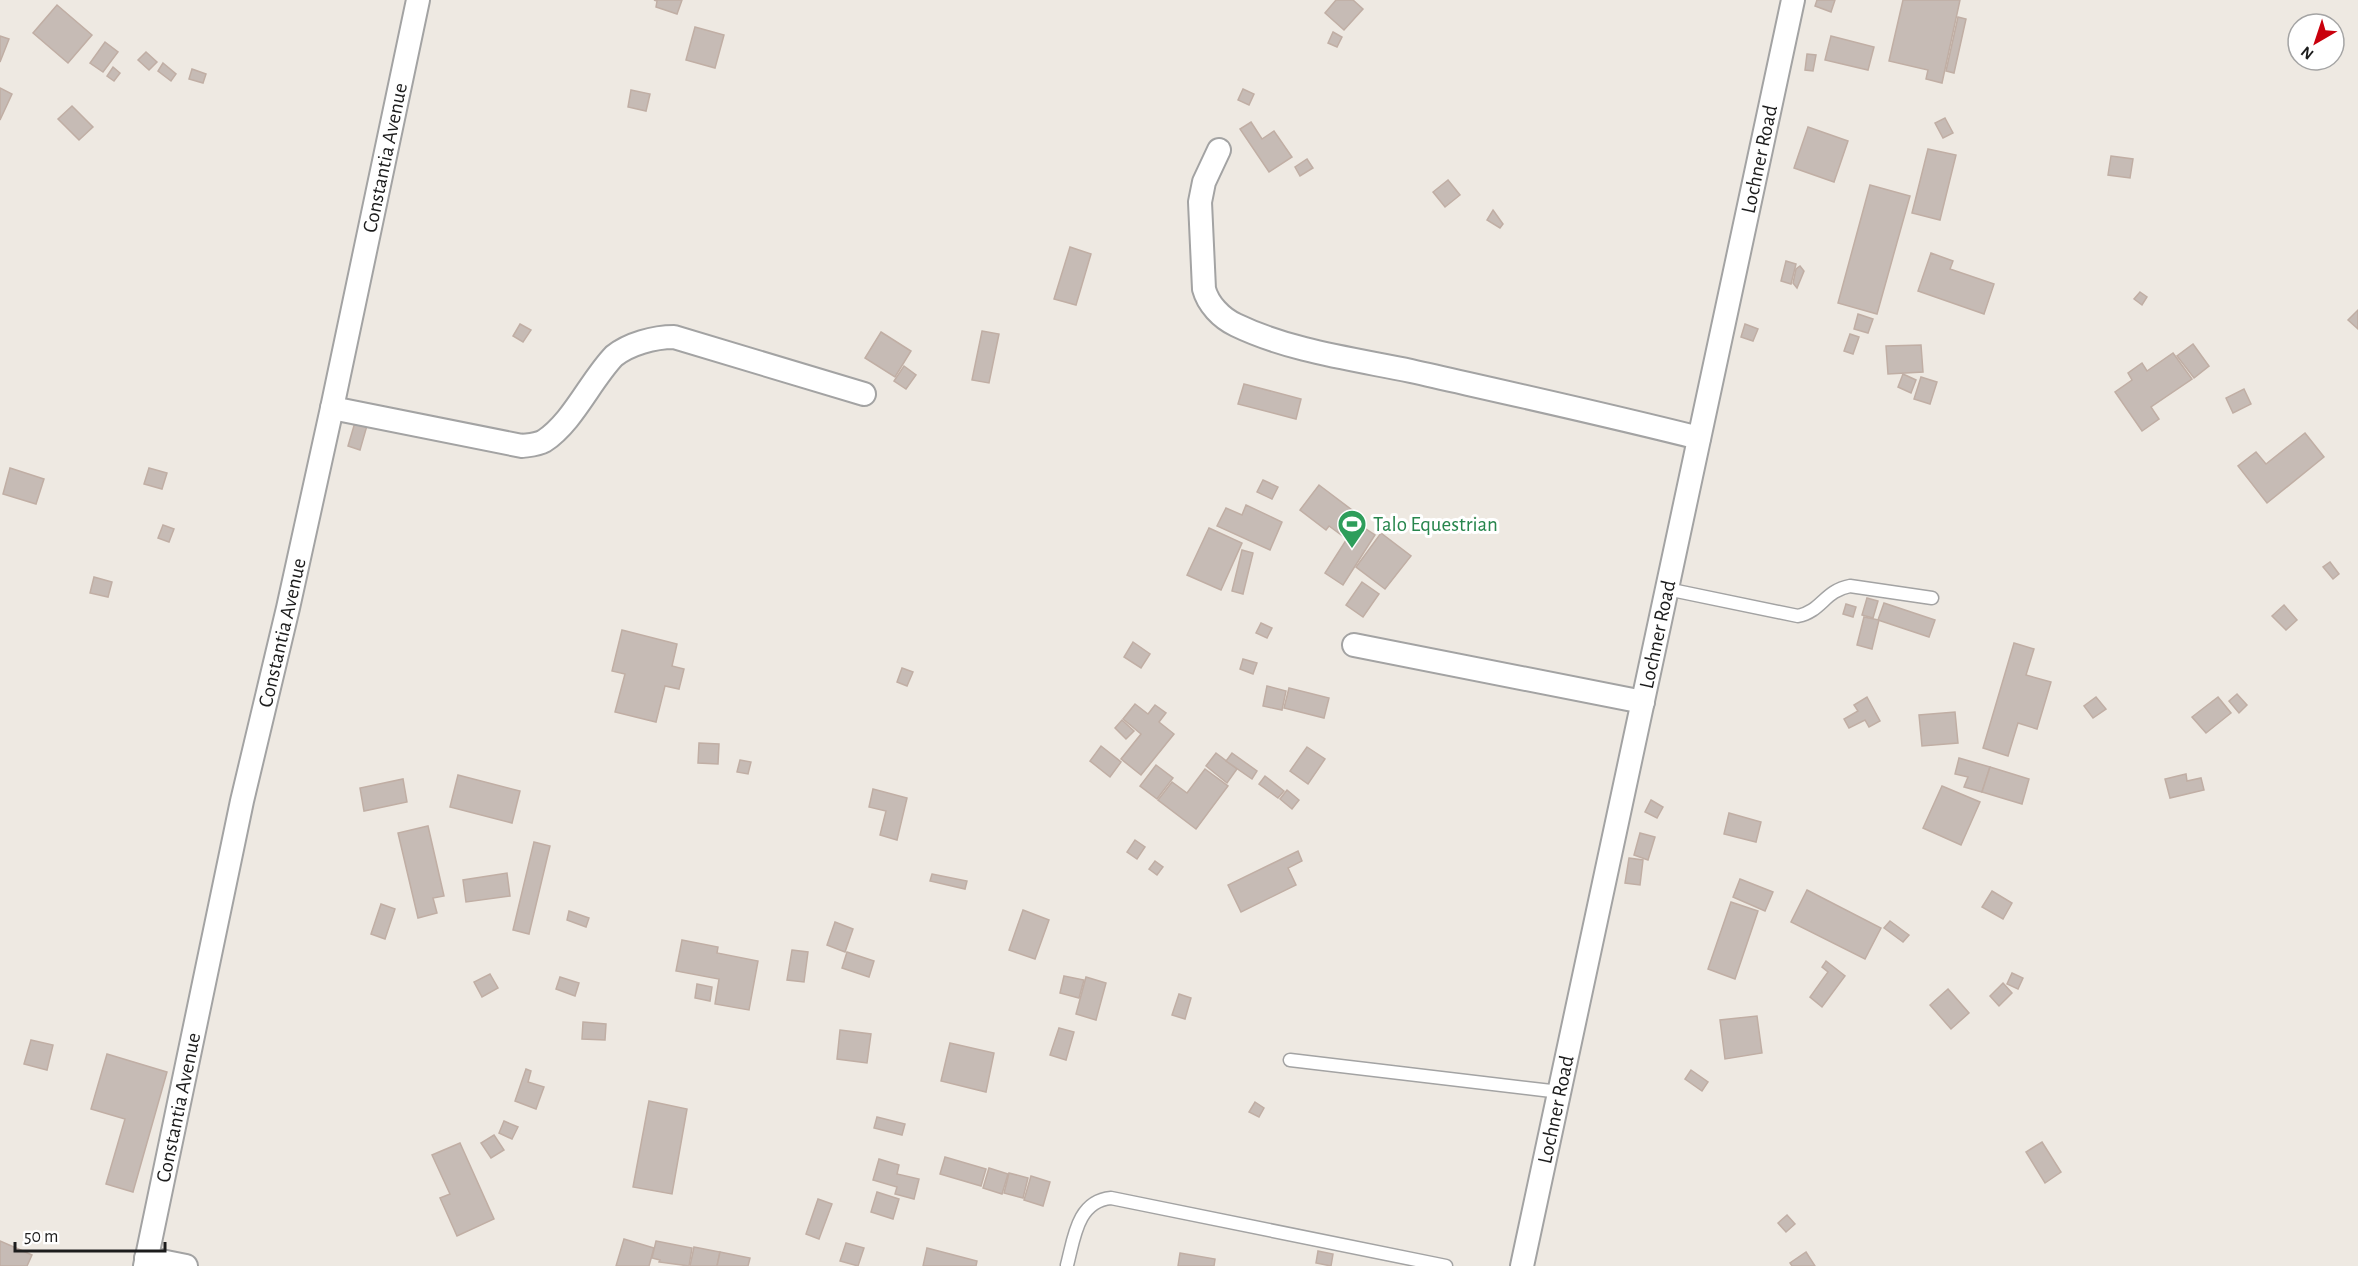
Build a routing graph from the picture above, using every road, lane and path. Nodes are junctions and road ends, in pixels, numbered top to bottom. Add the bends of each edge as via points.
1 (418, 0) edge
2 (1792, 0) edge
3 (1219, 150) dead end
4 (864, 394) dead end
5 (332, 408) junction
6 (1699, 438) junction
7 (1667, 590) junction
8 (1932, 598) dead end
9 (1354, 645) dead end
10 (1643, 702) junction
11 (1290, 1060) dead end
12 (1560, 1092) junction
13 (145, 1262) edge
14 (1067, 1265) edge
15 (186, 1266) edge
16 (1446, 1266) edge
17 (1522, 1266) edge

1 - 5 street, Constantia Avenue
2 - 6 street, Lochner Road
3 - 6 street via 1204,182 1200,202 1204,289 1214,308 1233,324 1302,349
4 - 5 street via 666,337 620,351 561,425 537,444 522,446
5 - 13 street, Constantia Avenue via 242,801
6 - 7 street, Lochner Road
7 - 8 lane via 1798,616 1808,614 1837,588 1850,586
7 - 10 street, Lochner Road
9 - 10 street
10 - 12 street, Lochner Road
11 - 12 lane
12 - 17 street, Lochner Road
13 - 15 street
14 - 16 lane via 1081,1216 1097,1202 1111,1198

